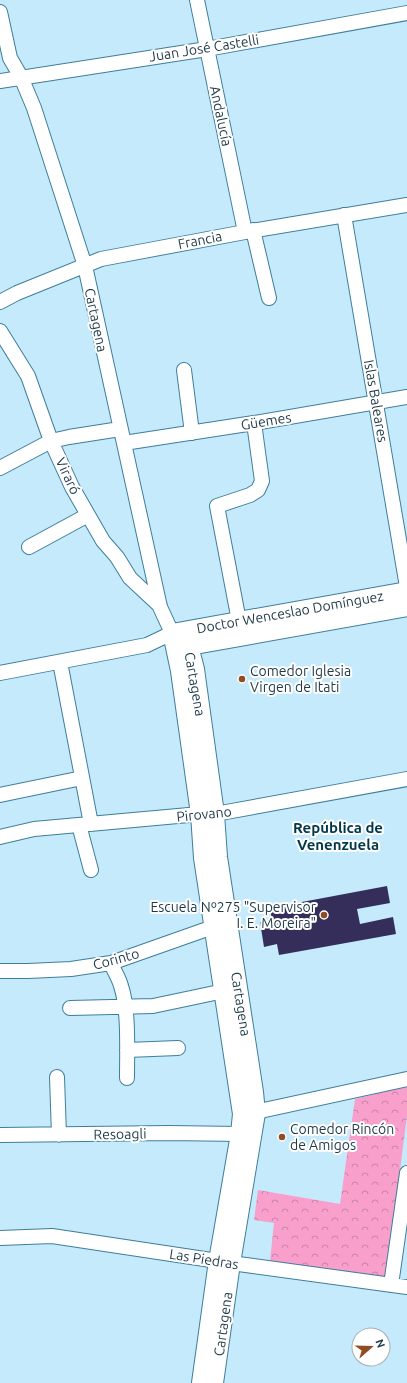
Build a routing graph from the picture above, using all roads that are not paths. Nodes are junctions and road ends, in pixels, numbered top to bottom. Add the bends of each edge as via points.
1 (197, 0) edge
2 (0, 12) edge
3 (407, 13) edge
4 (207, 49) junction
5 (21, 77) junction
6 (0, 81) edge
7 (407, 204) edge
8 (344, 215) junction
9 (249, 231) junction
10 (85, 266) junction
11 (269, 298) dead end
12 (0, 302) edge
13 (0, 331) edge
14 (184, 370) dead end
15 (407, 397) edge
16 (376, 402) junction
17 (254, 423) junction
18 (120, 429) junction
19 (192, 433) junction
20 (51, 441) junction
21 (124, 443) junction
22 (0, 468) edge
23 (88, 515) junction
24 (29, 546) dead end
25 (407, 588) edge
26 (407, 591) edge
27 (160, 607) junction
28 (407, 607) edge
29 (239, 622) junction
30 (179, 643) junction
31 (60, 662) junction
32 (0, 673) edge
33 (82, 778) junction
34 (407, 779) edge
35 (0, 795) edge
36 (208, 814) junction
37 (85, 824) junction
38 (0, 837) edge
39 (91, 870) dead end
40 (221, 925) junction
41 (111, 963) junction
42 (0, 970) edge
43 (224, 991) junction
44 (125, 1007) junction
45 (70, 1008) dead end
46 (178, 1048) dead end
47 (127, 1050) junction
48 (57, 1077) dead end
49 (127, 1078) dead end
50 (407, 1079) edge
51 (249, 1114) junction
52 (240, 1134) junction
53 (0, 1135) edge
54 (59, 1135) junction
55 (407, 1173) edge
56 (405, 1208) edge
57 (0, 1238) edge
58 (224, 1262) junction
59 (391, 1285) junction
60 (407, 1287) edge
61 (201, 1383) edge
62 (214, 1383) edge

1 - 4 street, Andalucía
2 - 5 street, Cartagena via 10,58
3 - 4 street, Juan José Castelli
4 - 5 street, Juan José Castelli
4 - 9 street, Andalucía
5 - 6 street, Juan José Castelli
5 - 10 street, Cartagena via 34,108
7 - 8 street, Francia
8 - 9 street, Francia
8 - 16 street, Islas Baleares
9 - 10 street, Francia via 101,259
9 - 11 street, Andalucía
10 - 12 street, Francia
10 - 18 street, Cartagena
13 - 20 street, Viraró via 28,376
14 - 19 street
15 - 16 street, Güemes
16 - 17 street, Güemes
16 - 25 street, Islas Baleares
17 - 19 street, Güemes
17 - 29 street via 262,482 258,490 250,495 217,506
18 - 20 street
18 - 21 street, Cartagena
19 - 21 street, Güemes
20 - 22 street
20 - 23 street, Viraró
21 - 27 street, Cartagena
23 - 24 street
23 - 27 street, Viraró via 130,578
26 - 29 main road, Doctor Wenceslao Domínguez
27 - 30 street, Cartagena
28 - 30 main road, Doctor Wenceslao Domínguez
29 - 30 main road, Doctor Wenceslao Domínguez
30 - 31 street via 146,645
30 - 36 main road, Cartagena via 180,671
31 - 32 street
31 - 33 street
33 - 35 street
33 - 37 street
34 - 36 street, Pirovano
36 - 37 street, Pirovano
36 - 40 main road, Cartagena via 203,858
37 - 38 street, Pirovano via 34,829
37 - 39 street
40 - 41 street, Corinto
40 - 43 main road, Cartagena
40 - 51 main road, Cartagena
41 - 42 street, Corinto via 71,969
41 - 44 street via 122,987
43 - 44 street via 153,1006
43 - 51 main road, Cartagena
44 - 45 street
44 - 47 street
46 - 47 street
47 - 49 street
48 - 54 street
50 - 51 street
51 - 52 main road, Cartagena
51 - 58 main road, Cartagena
52 - 54 street, Resoagli
52 - 58 main road, Cartagena
53 - 54 street, Resoagli
55 - 56 street
56 - 59 street
57 - 58 street, Las Piedras via 52,1236
58 - 59 street, Las Piedras
58 - 61 main road, Cartagena
58 - 62 main road, Cartagena
59 - 60 street, Las Piedras

